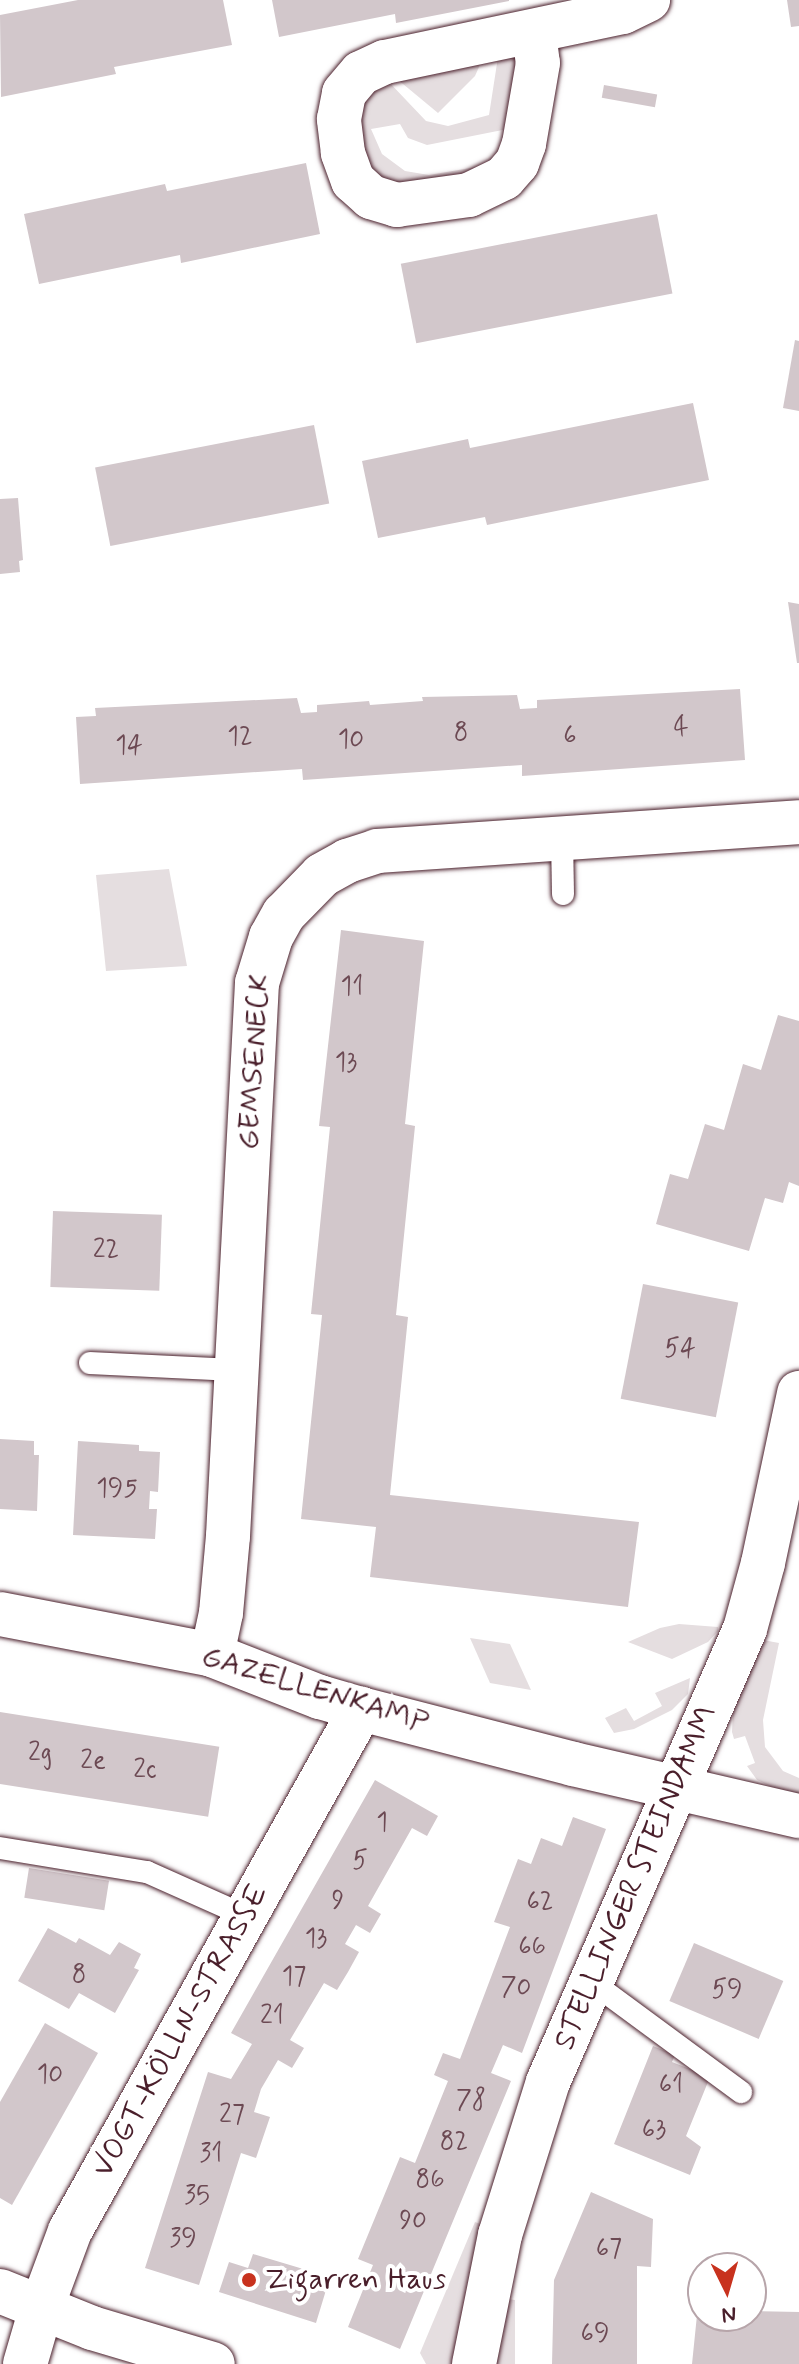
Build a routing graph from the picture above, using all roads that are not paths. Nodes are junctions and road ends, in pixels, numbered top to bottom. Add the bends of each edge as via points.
1 (648, 0) edge
2 (534, 32) junction
3 (799, 822) edge
4 (562, 837) junction
5 (563, 894) dead end
6 (90, 1363) dead end
7 (234, 1370) junction
8 (799, 1393) edge
9 (0, 1614) edge
10 (212, 1655) junction
11 (361, 1709) junction
12 (674, 1786) junction
13 (799, 1816) edge
14 (0, 1848) edge
15 (246, 1916) junction
16 (593, 1983) junction
17 (741, 2092) dead end
18 (0, 2291) edge
19 (41, 2309) junction
20 (25, 2364) edge
21 (213, 2364) edge
22 (474, 2364) edge

1 - 2 street via 623,12
2 - 2 street via 385,62 361,73 344,93 339,119 353,181 371,197 397,205 469,195 504,178 524,144 538,63
3 - 4 street, GEMSENECK
4 - 5 lane
4 - 7 street, GEMSENECK via 377,851 322,875 284,914 257,983
6 - 7 lane
7 - 10 street, GEMSENECK via 228,1536
8 - 12 street, STELLINGER STEINDAMM via 745,1629
9 - 10 street, GAZELLENKAMP
10 - 11 street, GAZELLENKAMP
11 - 12 street, GAZELLENKAMP
11 - 15 street, VOGT-KÖLLN-STRASSE
12 - 13 street, GAZELLENKAMP
12 - 16 street, STELLINGER STEINDAMM
14 - 15 lane via 147,1872
15 - 19 street, VOGT-KÖLLN-STRASSE via 70,2231
16 - 17 lane
16 - 22 street, STELLINGER STEINDAMM via 548,2082 521,2160
18 - 19 street
19 - 20 street, VOGT-KÖLLN-STRASSE
19 - 21 street

